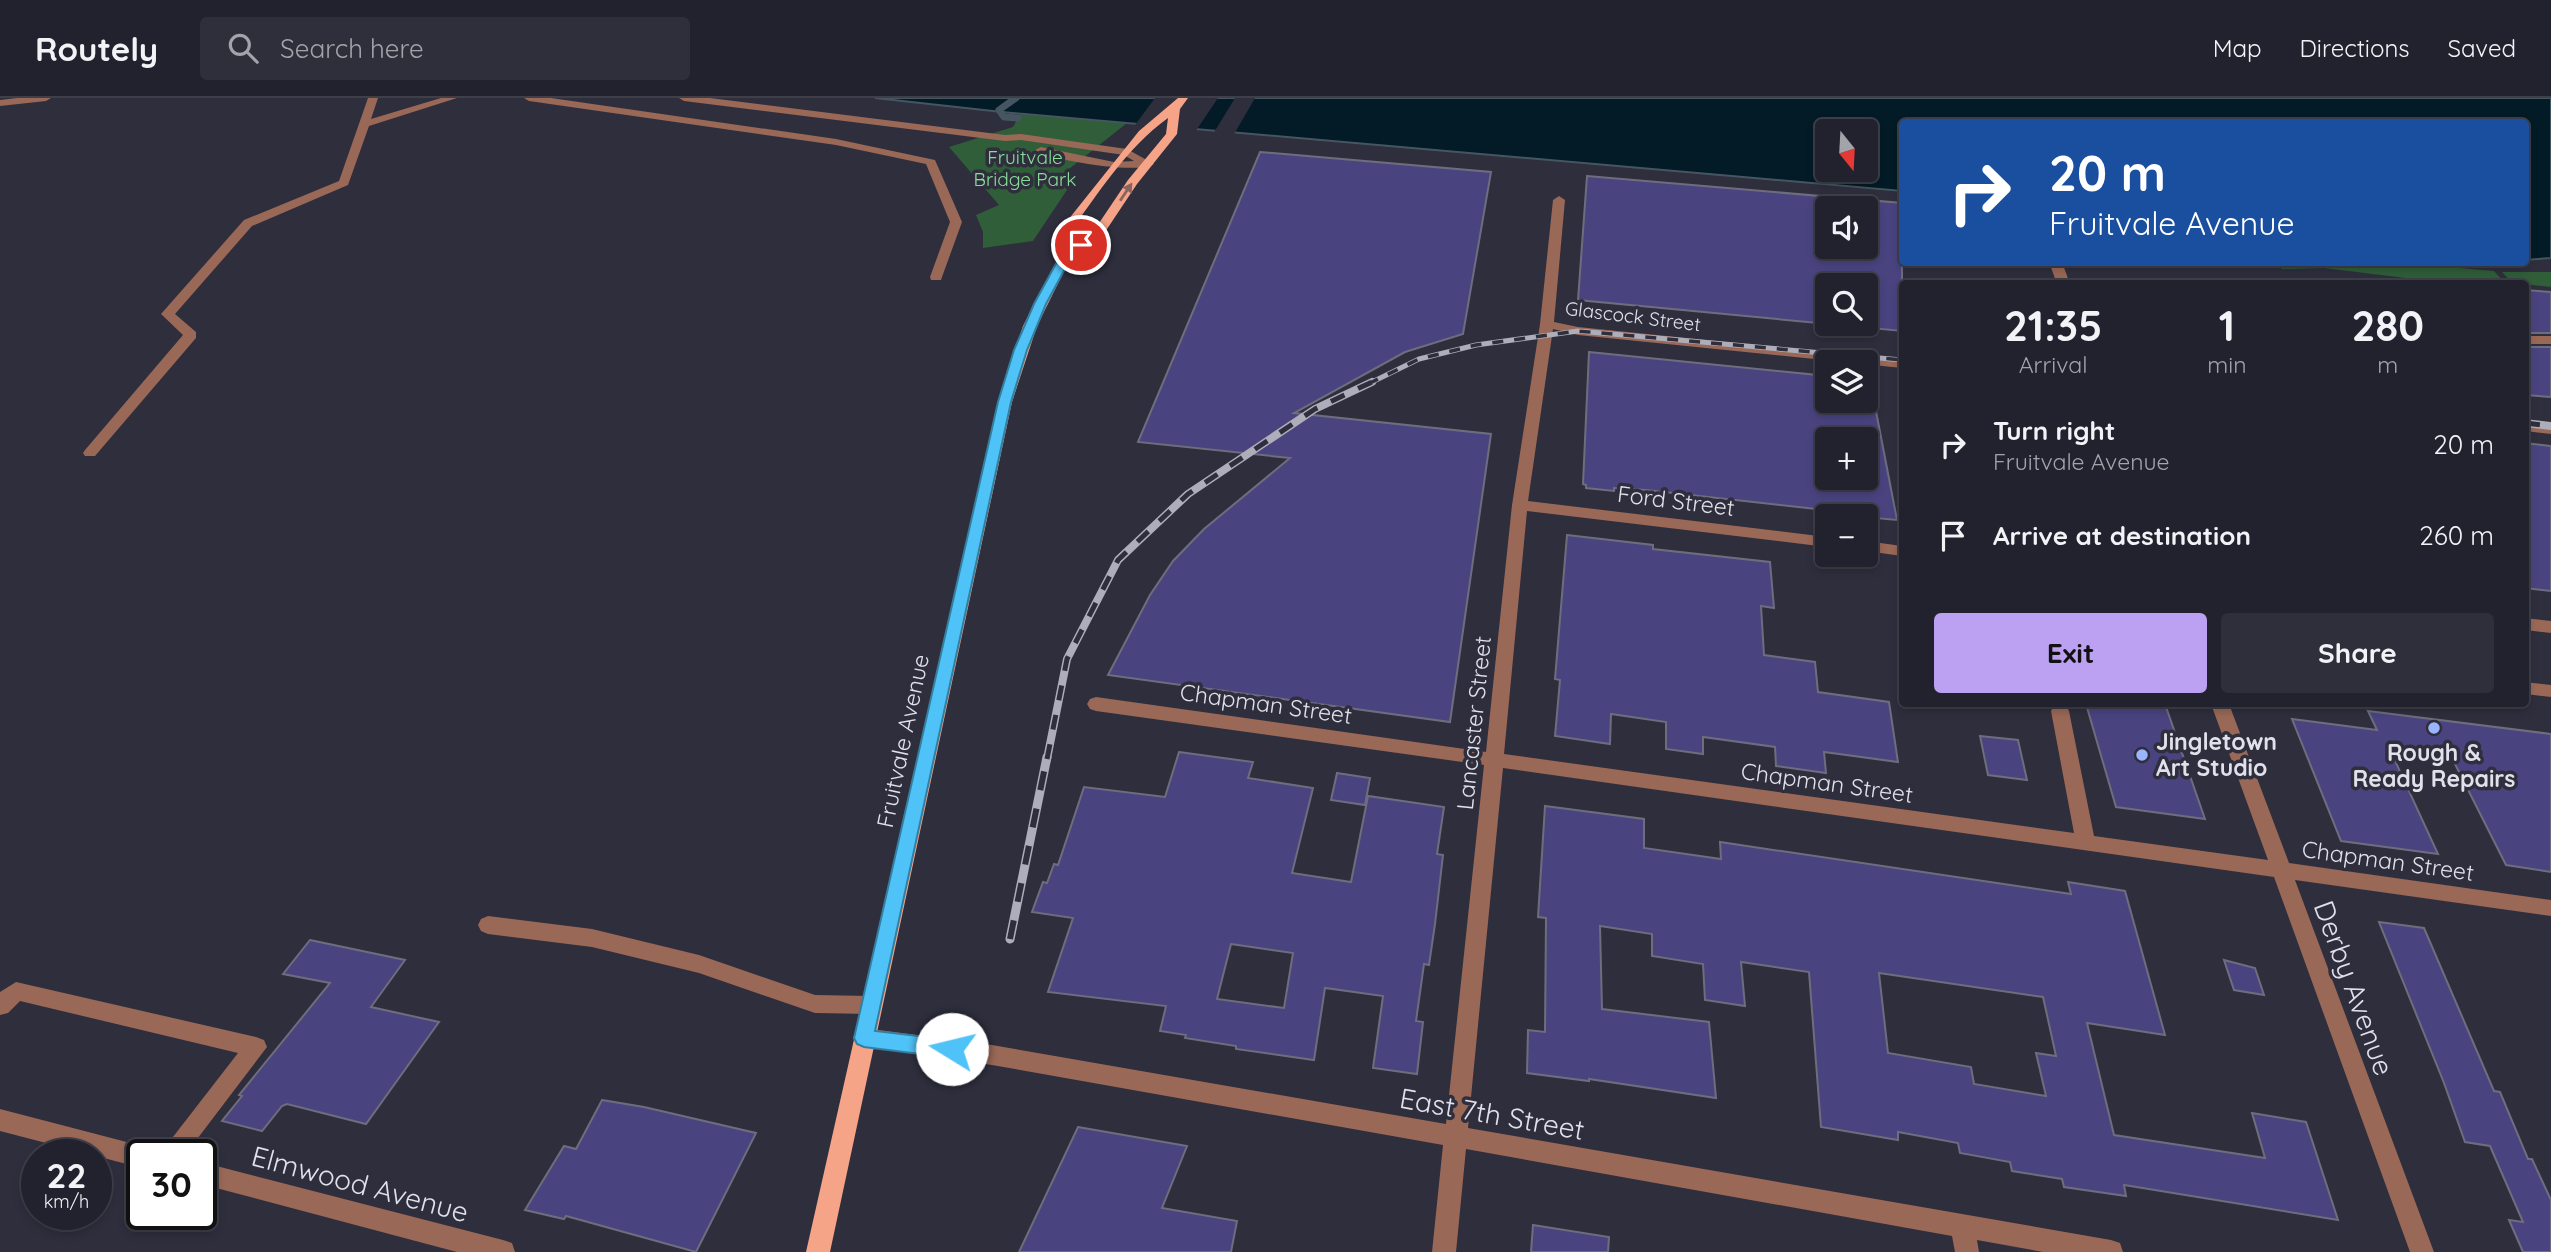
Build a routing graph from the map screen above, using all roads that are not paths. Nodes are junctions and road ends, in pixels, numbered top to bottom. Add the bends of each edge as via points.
1 (46, 98) edge
2 (373, 98) edge
3 (452, 98) edge
4 (529, 98) edge
5 (684, 98) edge
6 (1183, 98) edge
7 (0, 103) edge
8 (1175, 110) junction
9 (365, 124) junction
10 (1005, 138) junction
11 (1127, 152) junction
12 (1148, 164) junction
13 (1114, 165) junction
14 (1559, 200) dead end
15 (1068, 251) junction
16 (936, 277) dead end
17 (1547, 324) junction
18 (2529, 340) edge
19 (2551, 340) edge
20 (1899, 356) edge
21 (1899, 364) edge
22 (2529, 419) edge
23 (2551, 421) edge
24 (2529, 427) edge
25 (2551, 430) edge
26 (90, 453) dead end
27 (1521, 505) junction
28 (1815, 541) edge
29 (1878, 548) edge
30 (1899, 551) edge
31 (2529, 624) edge
32 (2551, 627) edge
33 (2529, 688) edge
34 (2551, 691) edge
35 (1096, 704) dead end
36 (2221, 707) edge
37 (2060, 712) dead end
38 (1495, 761) junction
39 (2087, 844) junction
40 (2281, 872) junction
41 (2551, 908) edge
42 (488, 925) dead end
43 (871, 1005) junction
44 (0, 1006) edge
45 (864, 1038) junction
46 (0, 1120) edge
47 (1456, 1138) junction
48 (184, 1139) edge
49 (126, 1153) edge
50 (217, 1177) edge
51 (1964, 1226) junction
52 (503, 1252) edge
53 (818, 1252) edge
54 (1444, 1252) edge
55 (1967, 1252) edge
56 (2110, 1252) edge
57 (2422, 1252) edge

1 - 7 street
2 - 9 street
3 - 9 street
4 - 16 street via 836,142 931,162 956,222
5 - 10 street
6 - 8 main road, Fruitvale Avenue
8 - 11 main road, Fruitvale Avenue via 1146,130
8 - 12 main road, Fruitvale Avenue via 1171,134
9 - 26 street via 344,183 248,223 167,314 191,335
10 - 11 street
10 - 13 street via 1019,146
11 - 12 street
11 - 13 main road, Fruitvale Avenue
12 - 13 street
15 -> 12 main road, Fruitvale Avenue via 1095,238
13 - 15 main road, Fruitvale Avenue via 1062,235
14 - 17 street, Lancaster Street
15 - 43 main road, Fruitvale Avenue via 1030,326 1005,402
17 - 20 street, Glascock Street
17 - 21 street, Glascock Street
17 - 27 street, Lancaster Street
18 - 19 street
22 - 23 street
24 - 25 street
27 - 28 street, Ford Street
27 - 38 street, Lancaster Street
29 - 30 street
31 - 32 street
33 - 34 street
35 - 38 street, Chapman Street
36 - 40 street, Derby Avenue
37 - 39 street
38 - 39 street, Chapman Street
38 - 47 street, Lancaster Street
39 - 40 street, Chapman Street
40 - 41 street, Chapman Street
40 - 57 street, Derby Avenue
42 - 43 street via 592,938 699,964 815,1004
43 - 45 main road, Fruitvale Avenue
44 - 48 street via 16,991 256,1047
45 - 47 street, East 7th Street via 956,1049
45 - 53 main road, Fruitvale Avenue
46 - 49 street
47 - 51 street, East 7th Street
47 - 54 street, Lancaster Street
50 - 52 street, Elmwood Avenue
51 - 55 street
51 - 56 street, East 7th Street

